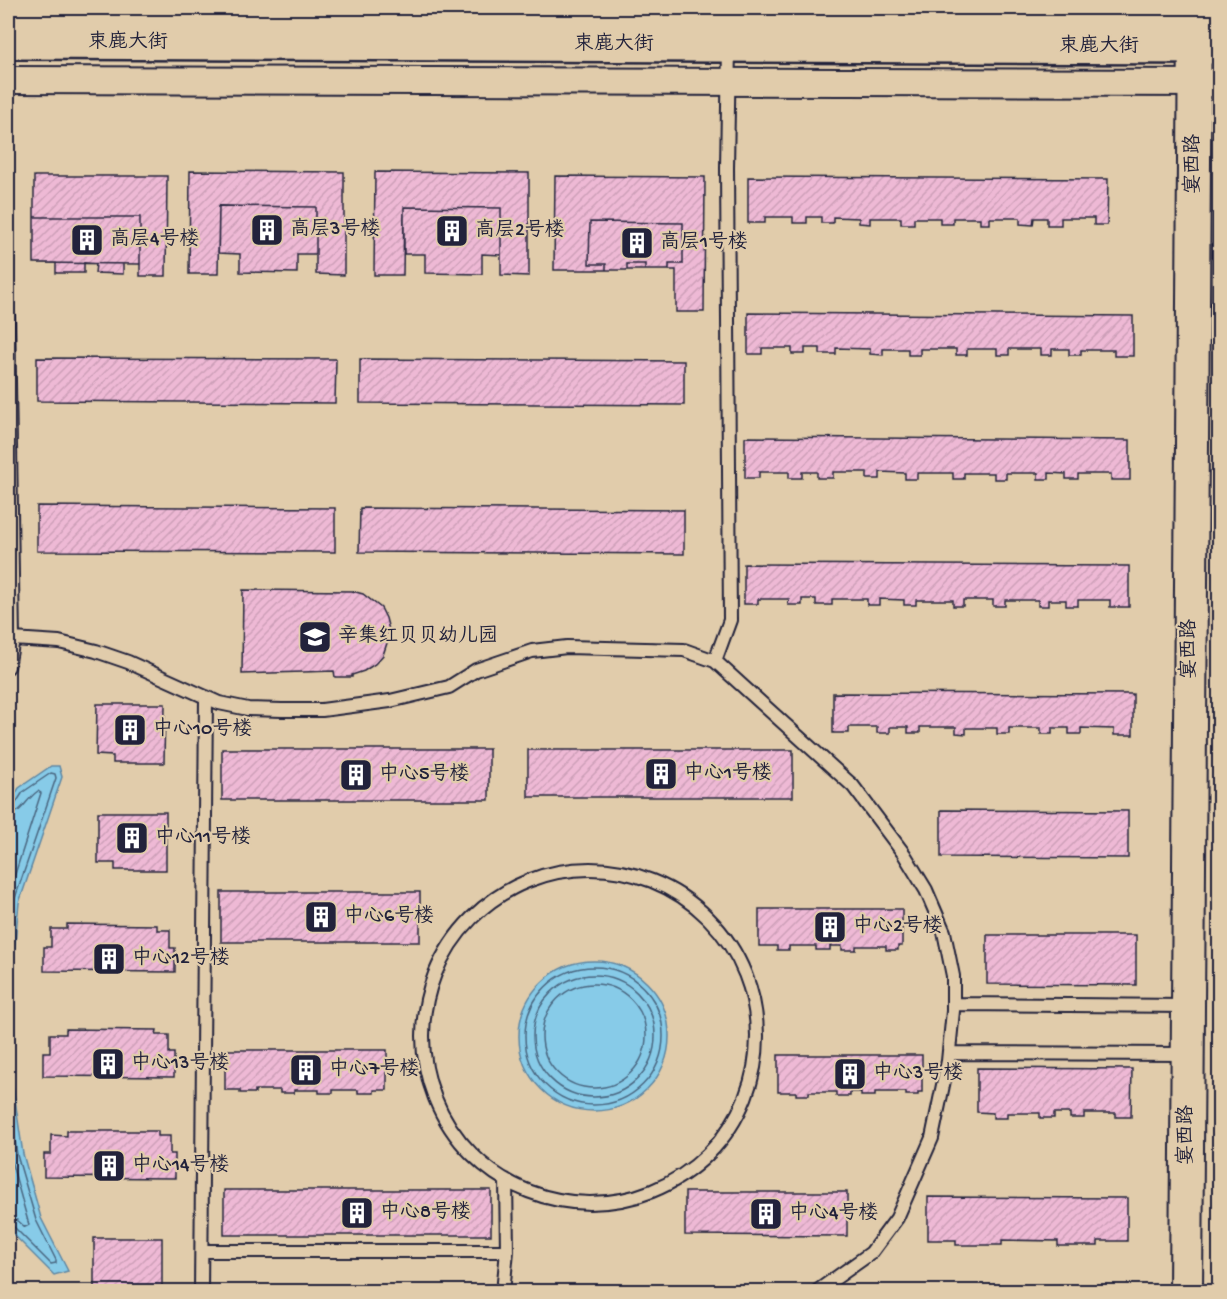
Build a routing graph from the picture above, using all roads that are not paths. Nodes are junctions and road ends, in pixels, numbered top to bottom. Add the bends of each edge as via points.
1 (8, 16) edge
2 (1205, 29) edge
3 (8, 42) edge
4 (729, 45) junction
5 (8, 80) edge
6 (729, 81) junction
7 (1207, 83) edge
8 (8, 316) edge
9 (12, 639) junction
10 (715, 661) junction
11 (8, 667) edge
12 (206, 697) junction
13 (953, 1004) junction
14 (1188, 1006) junction
15 (949, 1053) junction
16 (1188, 1054) junction
17 (506, 1180) junction
18 (202, 1251) junction
19 (507, 1251) junction
20 (201, 1292) edge
21 (503, 1292) edge
22 (816, 1292) edge
23 (1186, 1292) edge

1 - 2 main road, 束鹿大街
2 - 4 main road, 束鹿大街
2 - 7 street, 宴西路
3 - 4 main road, 束鹿大街
4 - 6 lane
5 - 6 street
6 - 7 street
6 - 10 lane via 729,620
7 - 14 street, 宴西路
8 - 9 lane
9 - 11 lane
9 - 12 lane via 59,642 96,651
10 - 12 lane via 684,650 567,647 532,651 499,661 449,687 390,701 282,711 248,709
10 - 13 lane via 853,786 904,854 926,890 944,932 953,976
12 - 18 lane
13 - 14 lane
13 - 15 lane
14 - 16 street, 宴西路
15 - 16 lane
15 - 22 lane via 932,1138 897,1218 871,1253
16 - 23 street, 宴西路
17 - 17 lane via 475,1157 457,1137 431,1090 423,1029 431,985 441,960 473,917 514,887 539,877 589,869 615,871 664,886 687,900 723,934 747,977 754,1000 757,1050 753,1076 732,1125 716,1147 682,1175 624,1200 570,1202
17 - 19 lane
18 - 19 lane
18 - 20 lane
19 - 21 lane

